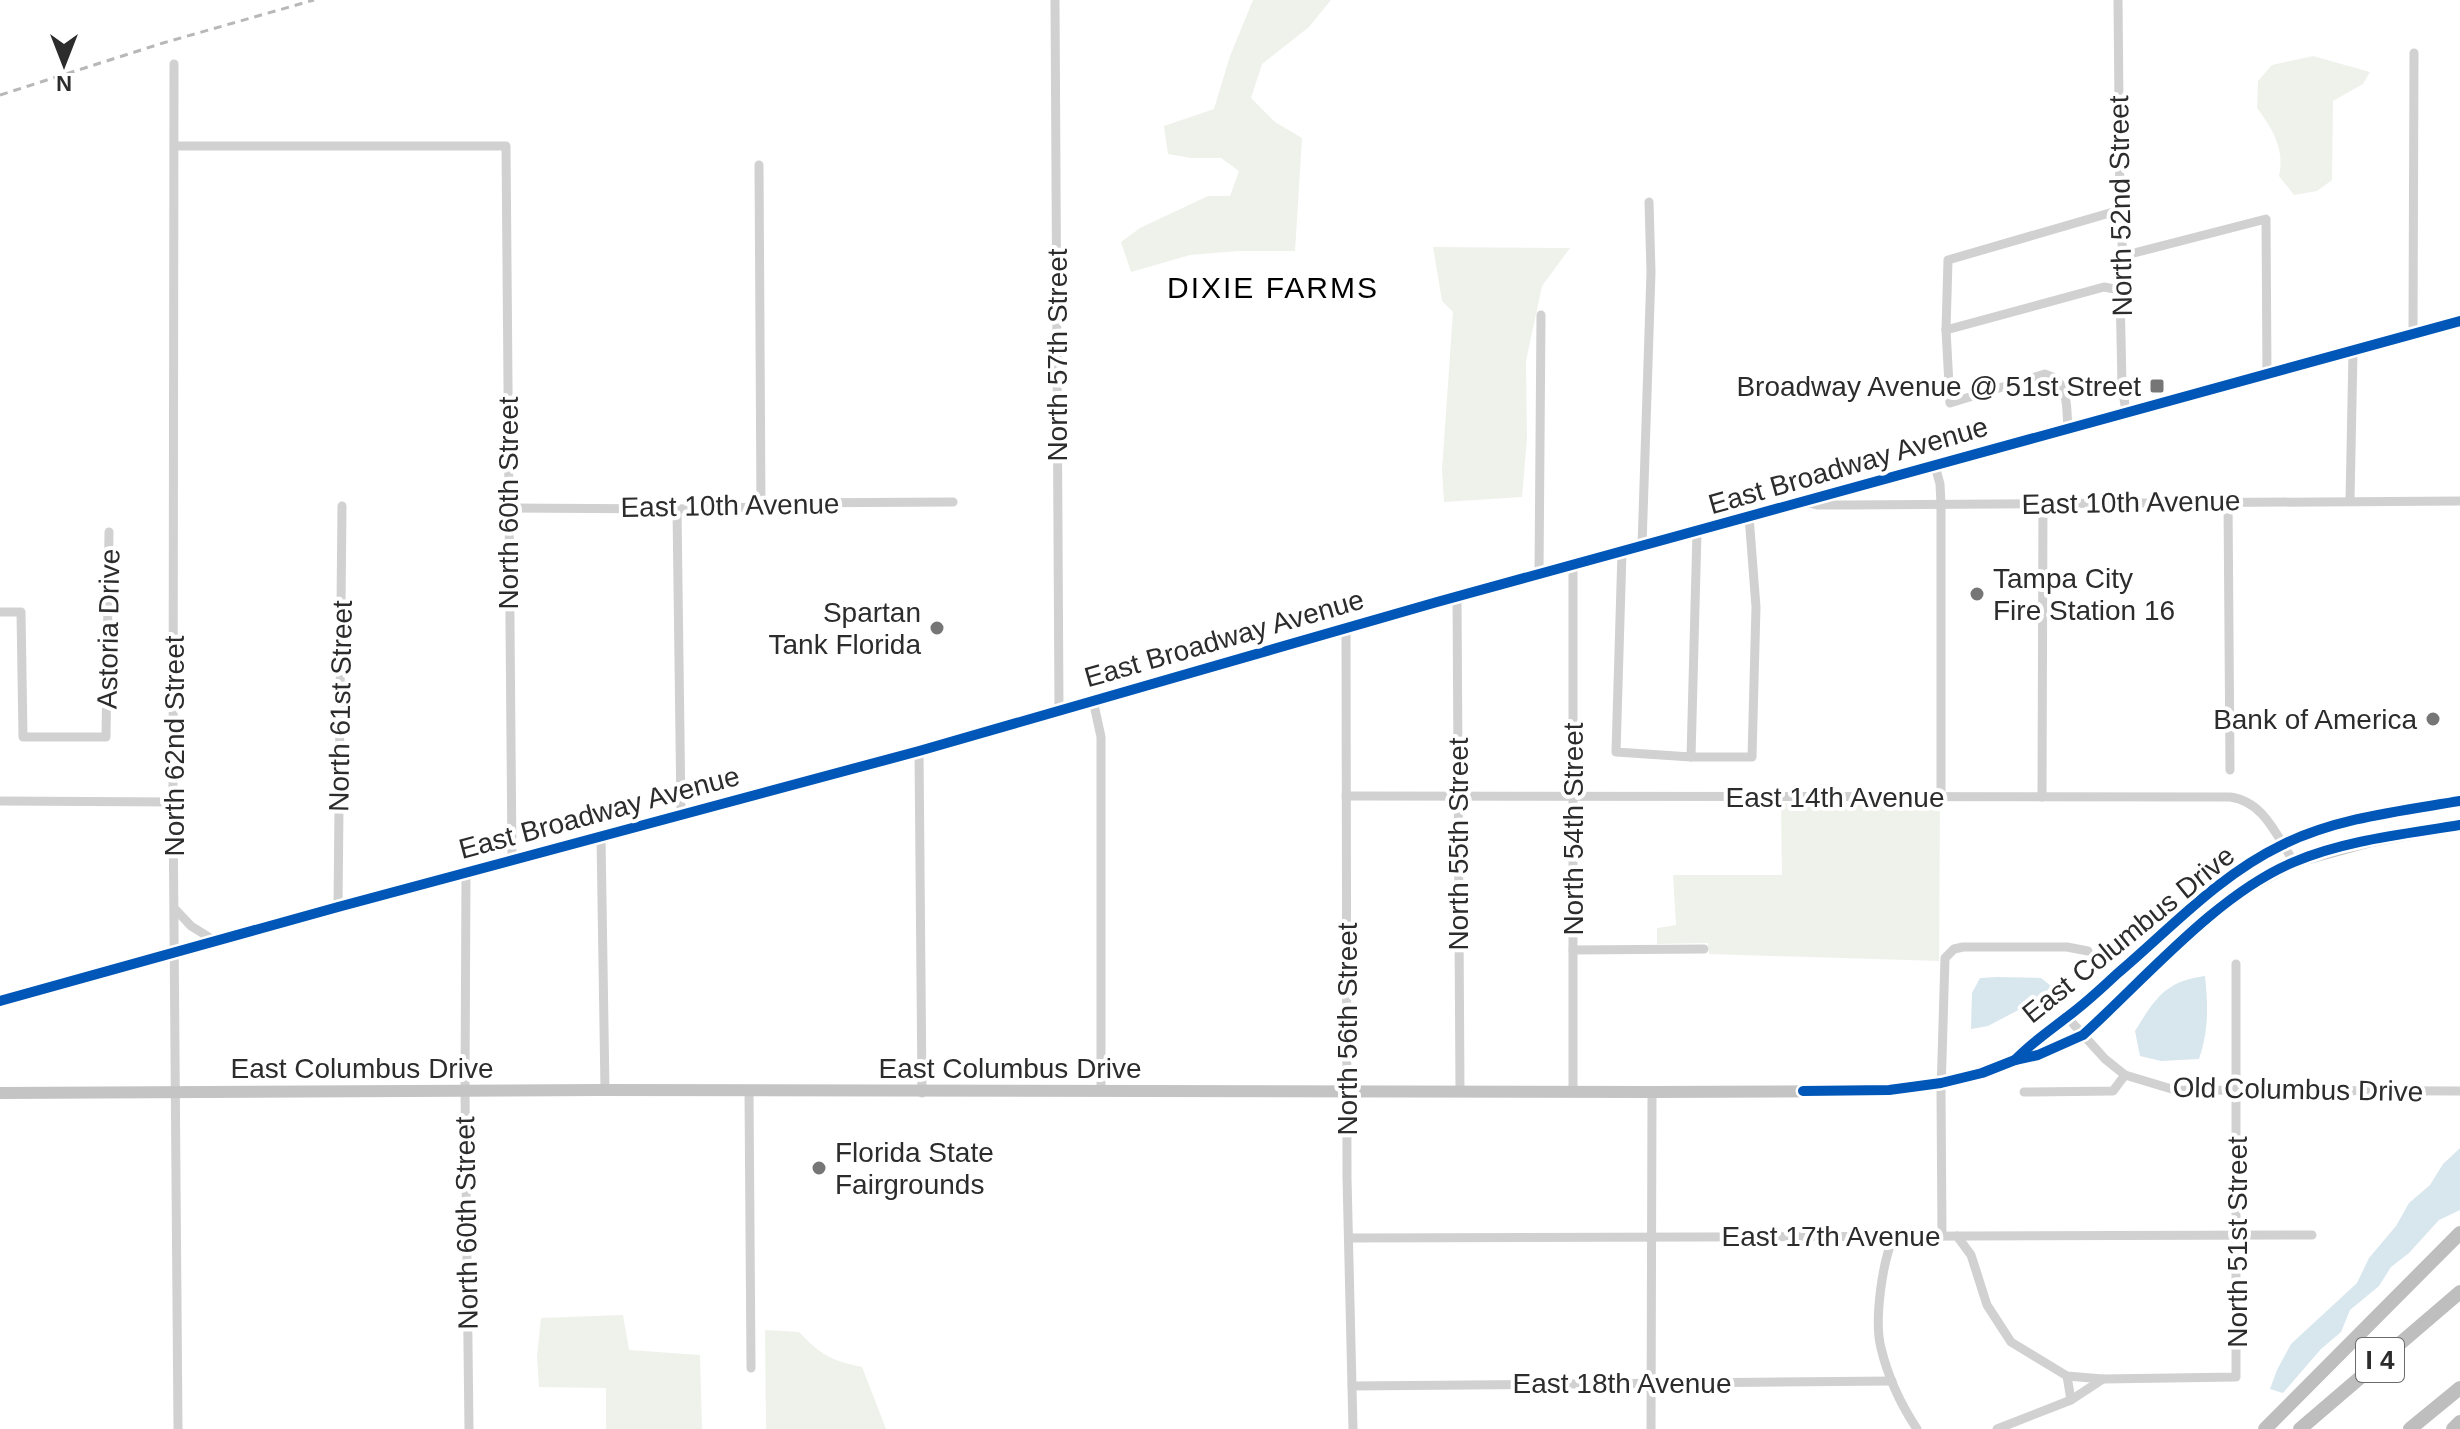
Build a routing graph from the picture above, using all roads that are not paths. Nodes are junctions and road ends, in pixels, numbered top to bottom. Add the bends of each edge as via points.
1 (1055, 0) edge
2 (2118, 0) edge
3 (2414, 53) dead end
4 (174, 64) dead end
5 (175, 146) junction
6 (759, 165) dead end
7 (1649, 202) dead end
8 (2120, 210) junction
9 (2123, 258) junction
10 (2120, 290) junction
11 (1541, 315) dead end
12 (2460, 321) edge
13 (1946, 330) junction
14 (2413, 334) junction
15 (2353, 352) junction
16 (2267, 375) junction
17 (2126, 412) junction
18 (2068, 429) junction
19 (1935, 466) junction
20 (2228, 500) junction
21 (2350, 500) junction
22 (1802, 501) junction
23 (2460, 501) edge
24 (953, 502) dead end
25 (2043, 503) junction
26 (1941, 504) junction
27 (342, 506) dead end
28 (761, 507) junction
29 (508, 508) junction
30 (677, 509) junction
31 (1749, 516) junction
32 (109, 532) dead end
33 (1697, 532) junction
34 (1642, 546) junction
35 (1622, 552) junction
36 (1573, 566) junction
37 (1539, 574) junction
38 (1457, 597) junction
39 (0, 612) edge
40 (1346, 629) junction
41 (1093, 700) junction
42 (1059, 709) junction
43 (919, 751) junction
44 (1691, 757) junction
45 (2230, 770) dead end
46 (1346, 796) junction
47 (1458, 796) junction
48 (1574, 796) junction
49 (2042, 797) junction
50 (1941, 798) junction
51 (0, 801) edge
52 (2460, 801) edge
53 (173, 802) junction
54 (681, 813) junction
55 (2460, 825) edge
56 (601, 837) junction
57 (2282, 845) junction
58 (512, 860) junction
59 (2294, 862) junction
60 (466, 873) junction
61 (338, 907) junction
62 (175, 909) junction
63 (215, 941) junction
64 (1704, 949) dead end
65 (1573, 950) junction
66 (2088, 951) dead end
67 (176, 952) junction
68 (2236, 964) dead end
69 (0, 1001) edge
70 (2067, 1017) junction
71 (2083, 1035) junction
72 (2015, 1060) junction
73 (2125, 1075) junction
74 (1941, 1083) junction
75 (605, 1090) junction
76 (2237, 1091) junction
77 (2460, 1091) edge
78 (175, 1092) junction
79 (465, 1092) junction
80 (749, 1092) junction
81 (1101, 1092) junction
82 (1347, 1092) junction
83 (1460, 1092) junction
84 (1573, 1092) junction
85 (1652, 1092) junction
86 (2024, 1092) dead end
87 (0, 1093) edge
88 (922, 1093) junction
89 (2460, 1233) edge
90 (2237, 1235) junction
91 (2312, 1235) dead end
92 (1894, 1236) junction
93 (1942, 1236) junction
94 (1957, 1236) junction
95 (1651, 1237) junction
96 (1350, 1238) junction
97 (2460, 1292) edge
98 (751, 1368) dead end
99 (2067, 1376) junction
100 (2103, 1379) junction
101 (1892, 1381) junction
102 (1651, 1383) junction
103 (1352, 1386) junction
104 (2460, 1388) edge
105 (2071, 1400) junction
106 (178, 1429) edge
107 (469, 1429) edge
108 (1353, 1429) edge
109 (1651, 1429) edge
110 (1917, 1429) edge
111 (1997, 1429) edge
112 (2265, 1429) edge
113 (2300, 1429) edge
114 (2410, 1429) edge

1 - 42 street, North 57th Street
2 - 8 street, North 52nd Street
3 - 14 street
4 - 5 street, North 62nd Street
5 - 29 street, North 60th Street via 506,146
5 - 53 street, North 62nd Street
6 - 28 street
7 - 34 street
8 - 9 street, North 52nd Street
8 - 13 street via 1948,260
9 - 10 street, North 52nd Street
9 - 16 street via 2266,219
10 - 13 street via 2104,287
10 - 17 street, North 52nd Street
11 - 37 street
12 - 14 street, East Broadway Avenue
13 - 18 street via 1950,403 2045,374 2066,393
14 - 15 street, East Broadway Avenue
15 - 16 street, East Broadway Avenue
15 - 21 street
16 - 17 street, East Broadway Avenue
17 - 18 street, East Broadway Avenue
18 - 19 street, East Broadway Avenue
19 - 22 street, East Broadway Avenue
19 - 26 street
20 - 21 street, East 10th Avenue
20 - 25 street, East 10th Avenue
20 - 45 street
21 - 23 street, East 10th Avenue
22 - 26 street, East 10th Avenue
22 - 31 street, East Broadway Avenue
24 - 28 street, East 10th Avenue
25 - 26 street, East 10th Avenue
25 - 49 street
26 - 50 street
27 - 61 street, North 61st Street
28 - 30 street, East 10th Avenue
29 - 30 street, East 10th Avenue
29 - 58 street, North 60th Street
30 - 54 street
31 - 33 street, East Broadway Avenue
31 - 44 street via 1756,607 1752,757
32 - 39 street, Astoria Drive via 106,737 23,737 21,612
33 - 34 street, East Broadway Avenue
33 - 44 street
34 - 35 street, East Broadway Avenue
35 - 36 street, East Broadway Avenue
35 - 44 street via 1616,752
36 - 37 street, East Broadway Avenue
36 - 48 street, North 54th Street
37 - 38 street, East Broadway Avenue
38 - 40 street, East Broadway Avenue
38 - 47 street, North 55th Street
40 - 41 street, East Broadway Avenue
40 - 46 street, North 56th Street
41 - 42 street, East Broadway Avenue
41 - 81 street via 1101,737
42 - 43 street, East Broadway Avenue
43 - 54 street, East Broadway Avenue
43 - 88 street
46 - 47 street, East 14th Avenue
46 - 82 street, North 56th Street
47 - 48 street, East 14th Avenue
47 - 83 street, North 55th Street
48 - 50 street, East 14th Avenue
48 - 65 street, North 54th Street
49 - 50 street, East 14th Avenue
49 - 57 street, East 14th Avenue via 2240,798 2268,820
51 - 53 street
52 - 57 main road, East Columbus Drive via 2349,822
53 - 62 street, North 62nd Street
54 - 56 street, East Broadway Avenue
55 - 59 main road, East Columbus Drive via 2356,844
56 - 58 street, East Broadway Avenue
56 - 75 street
57 - 59 street, East 14th Avenue
57 - 70 main road, East Columbus Drive via 2197,901
58 - 60 street, East Broadway Avenue
59 - 71 main road, East Columbus Drive via 2209,916
60 - 61 street, East Broadway Avenue
60 - 79 street, North 60th Street
61 - 63 street, East Broadway Avenue
62 - 63 street
62 - 67 street, North 62nd Street
63 - 67 street, East Broadway Avenue
64 - 65 street
65 - 84 street, North 54th Street
66 - 74 street via 1963,947 1948,953 1943,968
67 - 69 street, East Broadway Avenue
67 - 78 street, North 62nd Street
68 - 76 street, North 51st Street
70 - 71 street, Old Columbus Drive
70 - 72 main road, East Columbus Drive
71 - 72 main road, East Columbus Drive
71 - 73 street, Old Columbus Drive
72 - 74 main road, East Columbus Drive
73 - 76 street, Old Columbus Drive via 2175,1090
73 - 86 street via 2113,1091
74 - 85 main road, East Columbus Drive via 1868,1091
74 - 93 street
75 - 79 main road, East Columbus Drive
75 - 80 main road, East Columbus Drive
76 - 77 street, Old Columbus Drive
76 - 90 street, North 51st Street
78 - 79 main road, East Columbus Drive
78 - 87 main road, East Columbus Drive
78 - 106 street, North 62nd Street
79 - 107 street, North 60th Street
80 - 88 main road, East Columbus Drive
80 - 98 street
81 - 82 main road, East Columbus Drive
81 - 88 main road, East Columbus Drive
82 - 83 main road, East Columbus Drive
82 - 96 street, North 56th Street
83 - 84 main road, East Columbus Drive
84 - 85 main road, East Columbus Drive
85 - 95 street
89 - 112 highway
90 - 91 street, East 17th Avenue
90 - 94 street, East 17th Avenue
90 - 100 street, North 51st Street via 2236,1377
92 - 93 street, East 17th Avenue
92 - 95 street, East 17th Avenue
92 - 101 street via 1884,1264 1880,1304 1880,1345
93 - 94 street, East 17th Avenue
94 - 99 street via 1971,1255 1987,1305 2011,1342
95 - 96 street, East 17th Avenue
95 - 102 street
96 - 103 street, North 56th Street
97 - 113 highway, I 4
99 - 100 street
99 - 105 street
100 - 105 street
101 - 102 street, East 18th Avenue
101 - 110 street
102 - 103 street, East 18th Avenue
102 - 109 street
103 - 108 street, North 56th Street
104 - 114 highway, I 4
105 - 111 street

